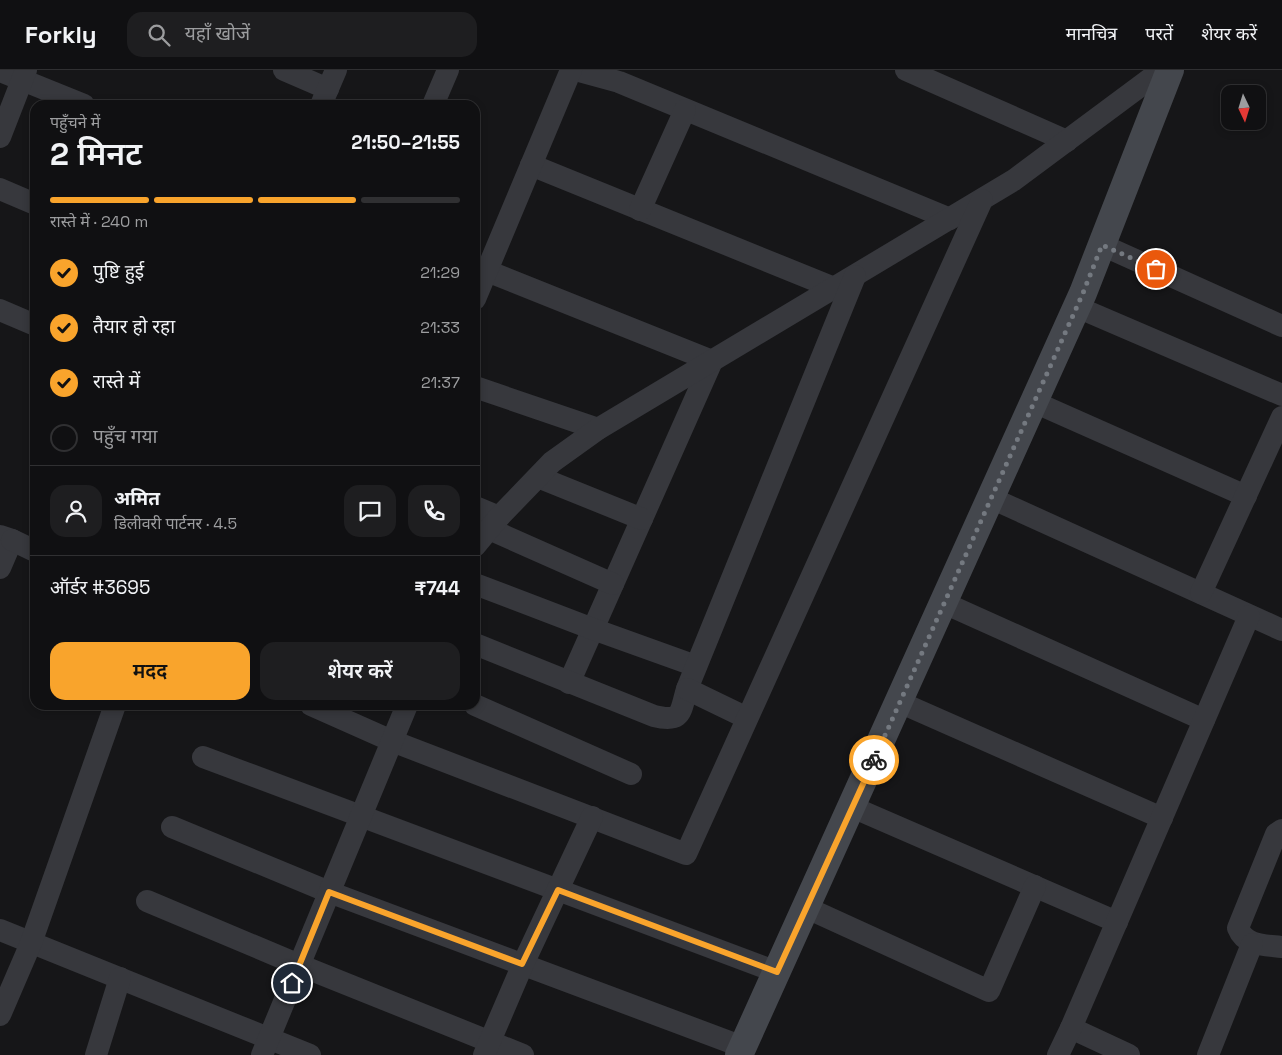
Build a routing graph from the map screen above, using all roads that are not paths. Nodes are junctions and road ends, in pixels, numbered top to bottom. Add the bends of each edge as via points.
1 (284, 70) edge
2 (448, 70) edge
3 (573, 70) edge
4 (906, 70) edge
5 (1162, 70) edge
6 (1170, 70) edge
7 (0, 71) edge
8 (24, 75) edge
9 (621, 76) edge
10 (328, 88) edge
11 (74, 100) edge
12 (435, 100) edge
13 (685, 110) junction
14 (0, 137) edge
15 (1067, 141) junction
16 (531, 166) junction
17 (0, 189) edge
18 (982, 200) junction
19 (30, 202) edge
20 (640, 210) junction
21 (950, 219) junction
22 (1102, 245) junction
23 (487, 271) junction
24 (855, 276) junction
25 (480, 287) edge
26 (834, 288) junction
27 (1077, 307) junction
28 (0, 310) edge
29 (30, 323) edge
30 (1282, 326) edge
31 (712, 361) junction
32 (480, 389) edge
33 (1282, 395) edge
34 (1034, 402) junction
35 (1281, 421) edge
36 (598, 429) junction
37 (538, 477) junction
38 (1246, 496) junction
39 (991, 498) junction
40 (480, 516) edge
41 (642, 519) junction
42 (488, 531) edge
43 (6, 538) edge
44 (30, 549) edge
45 (0, 568) edge
46 (613, 584) junction
47 (480, 586) edge
48 (1201, 593) junction
49 (944, 603) junction
50 (1249, 616) junction
51 (593, 629) junction
52 (1282, 630) edge
53 (480, 646) edge
54 (696, 666) junction
55 (569, 683) junction
56 (687, 689) junction
57 (899, 702) junction
58 (480, 708) edge
59 (113, 710) edge
60 (322, 710) edge
61 (405, 710) edge
62 (747, 718) junction
63 (1204, 720) junction
64 (392, 741) junction
65 (203, 757) dead end
66 (632, 774) dead end
67 (852, 807) junction
68 (361, 817) junction
69 (592, 817) junction
70 (1162, 818) junction
71 (172, 827) dead end
72 (1282, 830) edge
73 (1035, 886) junction
74 (558, 890) junction
75 (329, 892) junction
76 (147, 902) dead end
77 (807, 908) junction
78 (1117, 922) junction
79 (0, 930) edge
80 (31, 943) junction
81 (1252, 944) junction
82 (1282, 947) edge
83 (522, 964) junction
84 (300, 965) junction
85 (777, 972) junction
86 (120, 978) junction
87 (0, 1015) edge
88 (1071, 1028) junction
89 (265, 1047) edge
90 (487, 1048) edge
91 (741, 1051) edge
92 (96, 1055) edge
93 (310, 1055) edge
94 (524, 1055) edge
95 (1058, 1055) edge
96 (1130, 1055) edge
97 (1208, 1055) edge

1 - 10 street
2 - 12 street
3 - 9 street
3 - 16 street
4 - 15 street
5 - 15 street
6 - 22 street
7 - 8 street
8 - 11 street
8 - 14 street
9 - 13 street
13 - 20 street
13 - 21 street
15 - 18 street
16 - 20 street
16 - 23 street
17 - 19 street
18 - 21 street
18 - 62 street
20 - 26 street
21 - 24 street
22 - 27 street
22 - 30 street
23 - 25 street
23 - 31 street
24 - 26 street
24 - 54 street
26 - 31 street
27 - 33 street
27 - 34 street
28 - 29 street
31 - 36 street
31 - 41 street
32 - 36 street
34 - 38 street
34 - 39 street
35 - 38 street
36 - 37 street via 552,462
37 - 41 street
37 - 42 street
38 - 48 street
39 - 48 street
39 - 49 street
40 - 42 street
41 - 46 street
42 - 46 street
43 - 44 street
43 - 45 street
46 - 51 street
47 - 51 street
48 - 50 street
49 - 57 street
49 - 63 street
50 - 52 street
50 - 63 street
51 - 54 street
51 - 55 street
53 - 55 street
54 - 56 street
55 - 56 street via 668,719 679,714
56 - 62 street
57 - 67 street
57 - 70 street
58 - 66 street
59 - 80 street
60 - 64 street
61 - 64 street
62 - 69 street via 686,854
63 - 70 street
64 - 68 street
64 - 69 street
65 - 68 street
67 - 73 street
67 - 77 street
68 - 74 street
68 - 75 street
69 - 74 street
70 - 78 street
71 - 75 street
72 - 81 street via 1276,834 1238,928
73 - 77 street via 989,991
73 - 78 street
74 - 83 street
74 - 85 street
75 - 83 street
75 - 84 street
76 - 84 street
77 - 85 street
78 - 88 street
79 - 80 street
80 - 86 street
80 - 87 street
81 - 82 street
81 - 97 street
83 - 90 street
83 - 91 street
84 - 89 street
84 - 90 street
85 - 91 street
86 - 89 street
86 - 92 street
88 - 95 street
88 - 96 street
89 - 93 street
90 - 94 street

